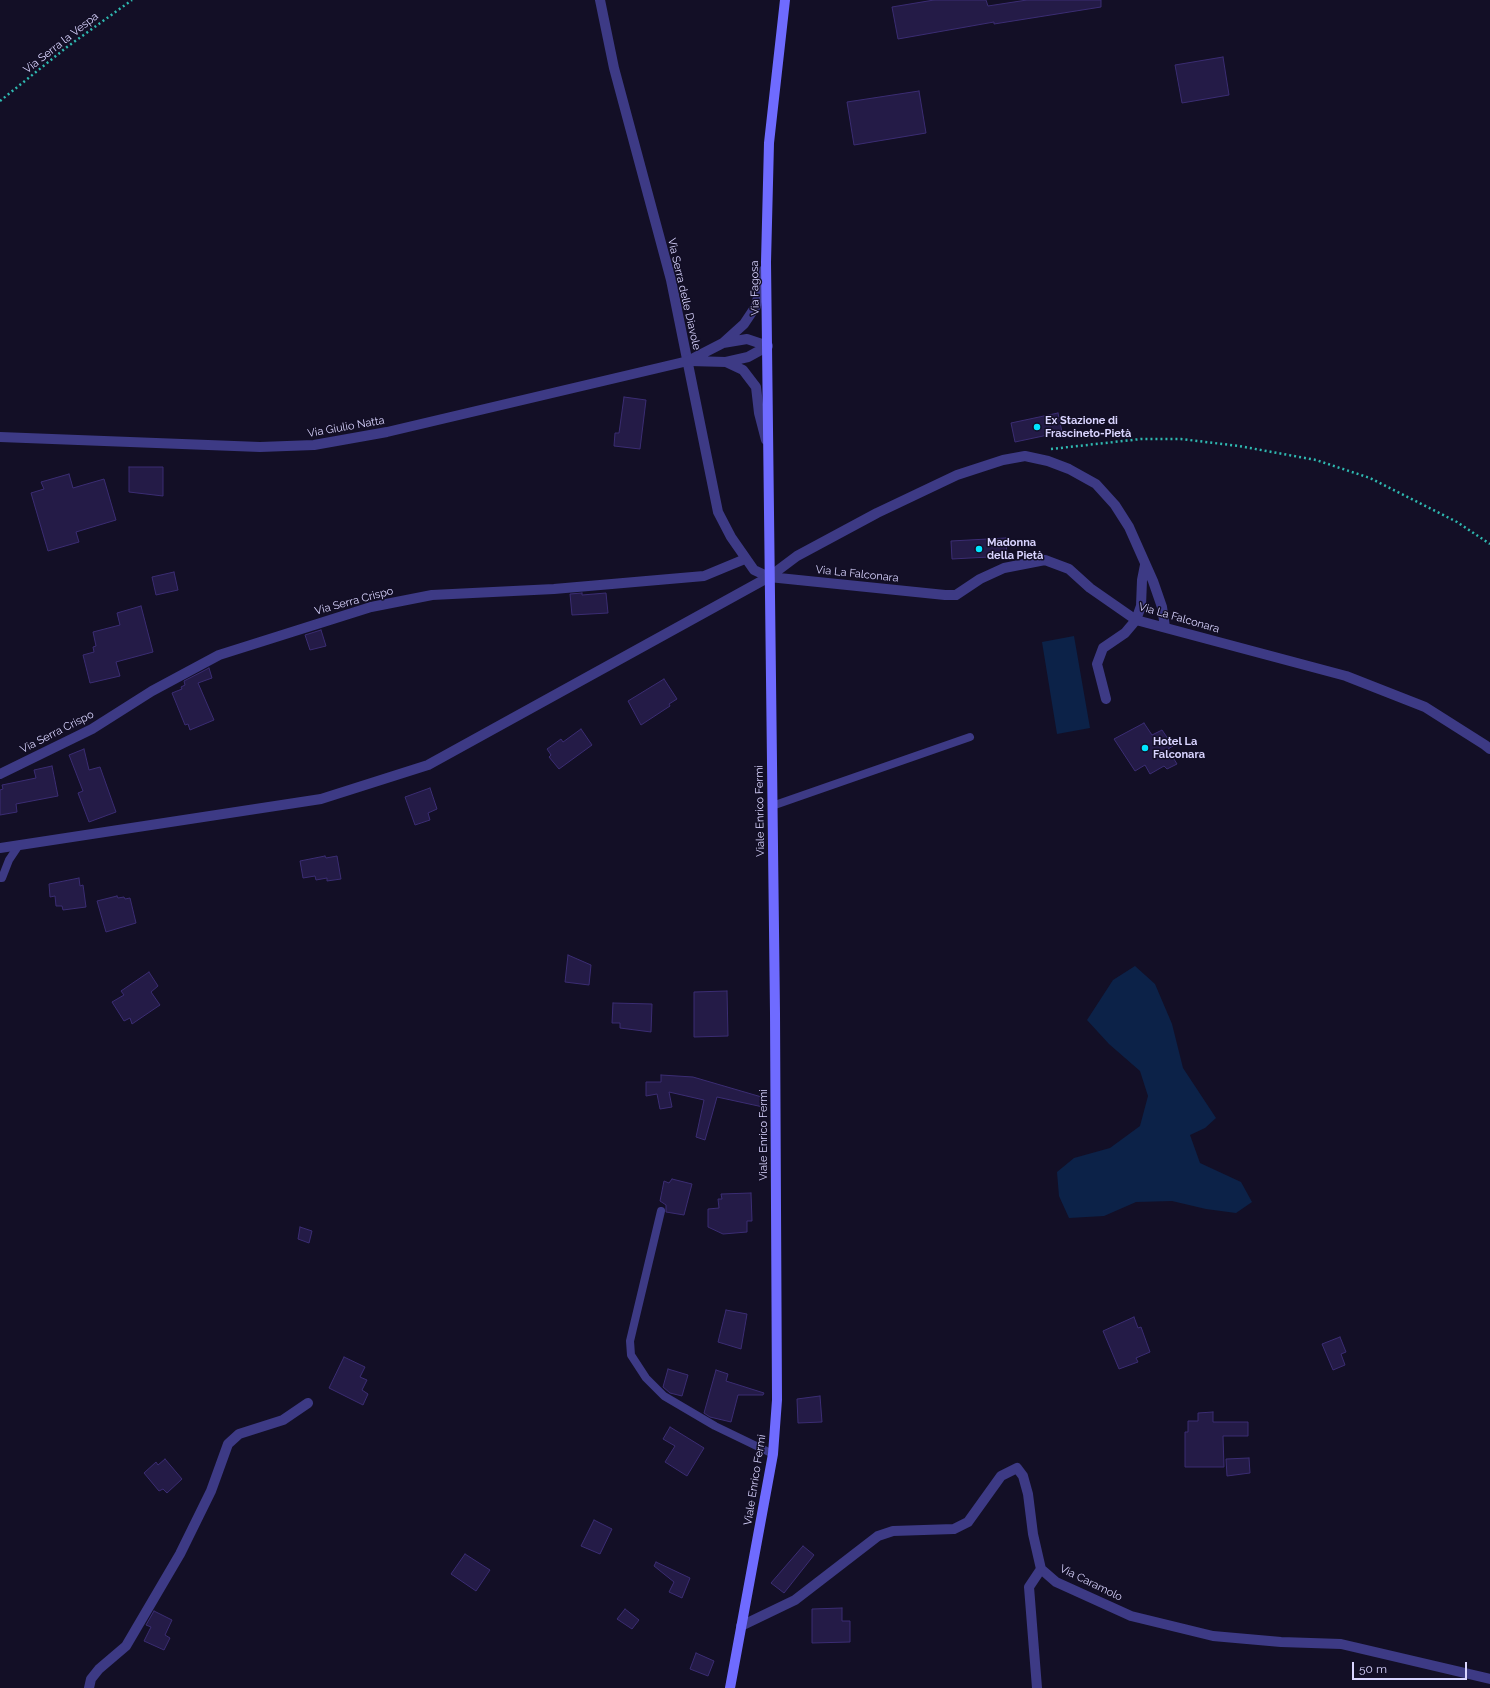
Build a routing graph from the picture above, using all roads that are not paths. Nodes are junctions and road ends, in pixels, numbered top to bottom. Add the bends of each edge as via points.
1 (600, 0) edge
2 (785, 0) edge
3 (766, 262) junction
4 (723, 343) junction
5 (768, 346) junction
6 (688, 361) junction
7 (726, 362) junction
8 (0, 437) edge
9 (767, 443) junction
10 (746, 559) junction
11 (1145, 565) junction
12 (769, 577) junction
13 (1136, 620) junction
14 (1165, 628) junction
15 (1106, 698) dead end
16 (970, 737) dead end
17 (1490, 750) edge
18 (0, 774) edge
19 (772, 806) junction
20 (19, 845) junction
21 (0, 848) edge
22 (0, 878) edge
23 (661, 1211) dead end
24 (308, 1403) dead end
25 (773, 1454) junction
26 (1041, 1569) junction
27 (741, 1626) junction
28 (1490, 1679) edge
29 (90, 1683) edge
30 (730, 1688) edge
31 (1036, 1688) edge

1 - 6 street, Via Serra delle Diavole via 614,68 671,280
2 - 3 main road, Via Fagosa via 769,143
3 - 4 street via 756,306 744,324
3 - 5 main road, Via Fagosa
4 - 5 street via 747,339
4 - 6 street
5 - 7 street via 748,357
5 - 9 main road, Via Fagosa
6 - 7 street
6 - 8 street, Via Giulio Natta via 387,432 314,445 260,448
6 - 10 street, Via Serra delle Diavole via 718,512
7 - 9 street via 742,370 756,387 759,413
9 - 12 main road, Via Fagosa
10 - 12 street, Via Serra delle Diavole via 754,570
10 - 18 street, Via Serra Crispo via 704,576 432,595 372,607 219,655 152,691 92,729
11 - 12 street via 1129,526 1096,484 1048,460 1025,456 1003,460 957,475 883,510 797,556
11 - 13 street via 1141,606
11 - 14 street via 1162,607
12 - 13 street, Via La Falconara via 956,595 980,579 1004,568 1046,560 1069,569 1090,588
12 - 19 main road, Viale Enrico Fermi
12 - 20 street via 428,765 321,799
13 - 14 street, Via La Falconara
13 - 15 street via 1125,634 1103,648 1097,664
14 - 17 street, Via La Falconara via 1346,676 1425,706
16 - 19 lane
19 - 25 main road, Viale Enrico Fermi via 777,1400
20 - 21 street
20 - 22 lane
23 - 25 lane via 630,1340 631,1356 646,1378 664,1396 715,1426
24 - 29 street via 283,1420 239,1434 228,1444 211,1491 180,1554 126,1646 99,1669
25 - 27 main road, Viale Enrico Fermi
26 - 27 street via 1028,1494 1023,1476 1017,1468 1001,1476 968,1522 954,1529 893,1530 878,1536 795,1600
26 - 28 street, Via Caramolo via 1056,1582 1131,1616 1213,1636 1341,1644
26 - 31 street via 1029,1587
27 - 30 main road, Viale Enrico Fermi

